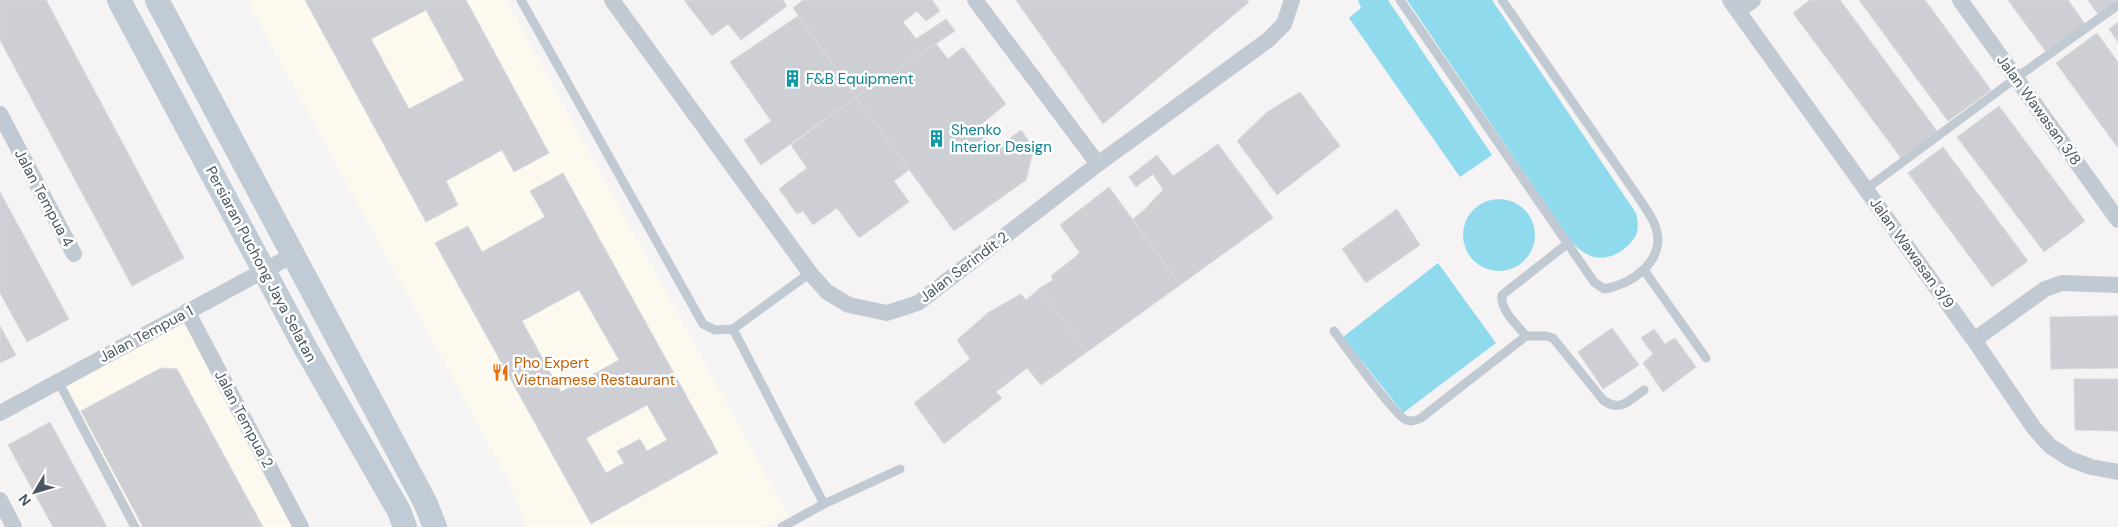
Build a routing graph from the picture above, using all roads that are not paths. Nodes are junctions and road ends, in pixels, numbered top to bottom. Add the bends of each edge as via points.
1 (119, 0) edge
2 (157, 0) edge
3 (521, 0) edge
4 (612, 0) edge
5 (975, 0) edge
6 (1292, 0) edge
7 (1400, 0) edge
8 (1502, 0) edge
9 (1753, 0) edge
10 (1960, 0) edge
11 (1734, 5) edge
12 (2118, 5) edge
13 (2016, 78) junction
14 (0, 114) edge
15 (1098, 164) junction
16 (1866, 189) junction
17 (2118, 220) edge
18 (1566, 244) junction
19 (74, 254) dead end
20 (293, 255) junction
21 (264, 270) junction
22 (1644, 270) junction
23 (810, 274) junction
24 (2118, 284) edge
25 (188, 311) junction
26 (733, 329) junction
27 (1334, 332) dead end
28 (1526, 336) junction
29 (1974, 340) junction
30 (1706, 358) dead end
31 (58, 381) junction
32 (1644, 390) dead end
33 (0, 412) edge
34 (900, 468) dead end
35 (2118, 472) edge
36 (0, 500) edge
37 (824, 504) junction
38 (14, 527) edge
39 (135, 527) edge
40 (301, 527) edge
41 (405, 527) edge
42 (435, 527) edge
43 (782, 527) edge

1 - 21 main road, Persiaran Puchong Jaya Selatan
2 - 20 main road
3 - 26 lane via 703,324 715,330
4 - 23 street, Jalan Serindit 2
5 - 15 street
6 - 15 street, Jalan Serindit 2 via 1284,24 1268,40
7 - 18 lane
8 - 22 lane via 1656,227 1658,243
9 - 11 street
10 - 13 street, Jalan Wawasan 3/8
11 - 16 street, Jalan Wawasan 3/9
12 - 13 lane
13 - 16 lane
13 - 17 street, Jalan Wawasan 3/8
14 - 19 street, Jalan Tempua 4
15 - 23 street, Jalan Serindit 2 via 918,303 888,312 849,305 827,292
16 - 29 street, Jalan Wawasan 3/9
18 - 22 lane via 1594,282 1604,289 1629,281
18 - 28 lane via 1502,295 1504,308
20 - 21 street, Jalan Tempua 1
20 - 42 main road via 425,502
21 - 25 street, Jalan Tempua 1
21 - 41 main road, Persiaran Puchong Jaya Selatan
22 - 30 lane
23 - 26 lane
24 - 29 street via 2062,283 2044,289
25 - 31 street, Jalan Tempua 1
25 - 40 street, Jalan Tempua 2
26 - 37 lane
27 - 28 lane via 1401,417 1415,421
28 - 32 lane via 1553,338 1603,400 1614,406 1620,406
29 - 35 street, Jalan Wawasan 3/9 via 2034,428 2050,446 2070,460
31 - 33 street, Jalan Tempua 1
31 - 39 lane
34 - 37 lane
36 - 38 street
37 - 43 lane

